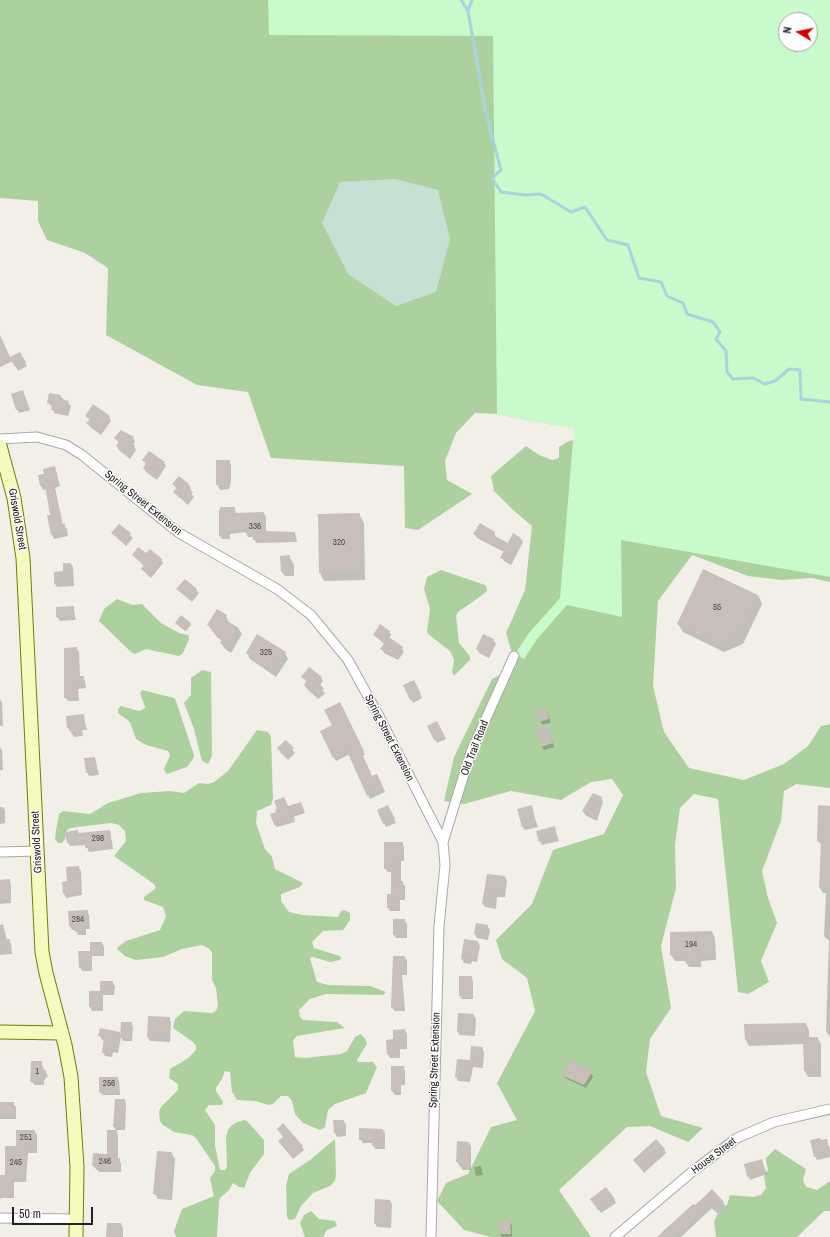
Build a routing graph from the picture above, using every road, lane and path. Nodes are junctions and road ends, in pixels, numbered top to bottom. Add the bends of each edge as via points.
1 (0, 439) edge
2 (0, 446) edge
3 (514, 656) dead end
4 (443, 842) junction
5 (38, 851) junction
6 (0, 852) edge
7 (0, 1032) edge
8 (62, 1032) junction
9 (830, 1109) edge
10 (0, 1218) edge
11 (76, 1219) junction
12 (76, 1237) edge
13 (431, 1237) edge
14 (615, 1237) edge

1 - 4 street, Spring Street Extension via 37,437 66,445 87,458 179,533 277,589 311,615 348,660
2 - 5 main road, Griswold Street via 14,498 23,558
3 - 4 street, Old Trail Road via 471,752
4 - 13 street, Spring Street Extension via 445,865 439,926
5 - 6 street
5 - 8 main road, Griswold Street via 44,963
7 - 8 main road
8 - 11 main road, Griswold Street via 72,1093 77,1167
9 - 14 street, House Street via 774,1122 738,1137 693,1170
10 - 11 street
11 - 12 main road, Griswold Street

